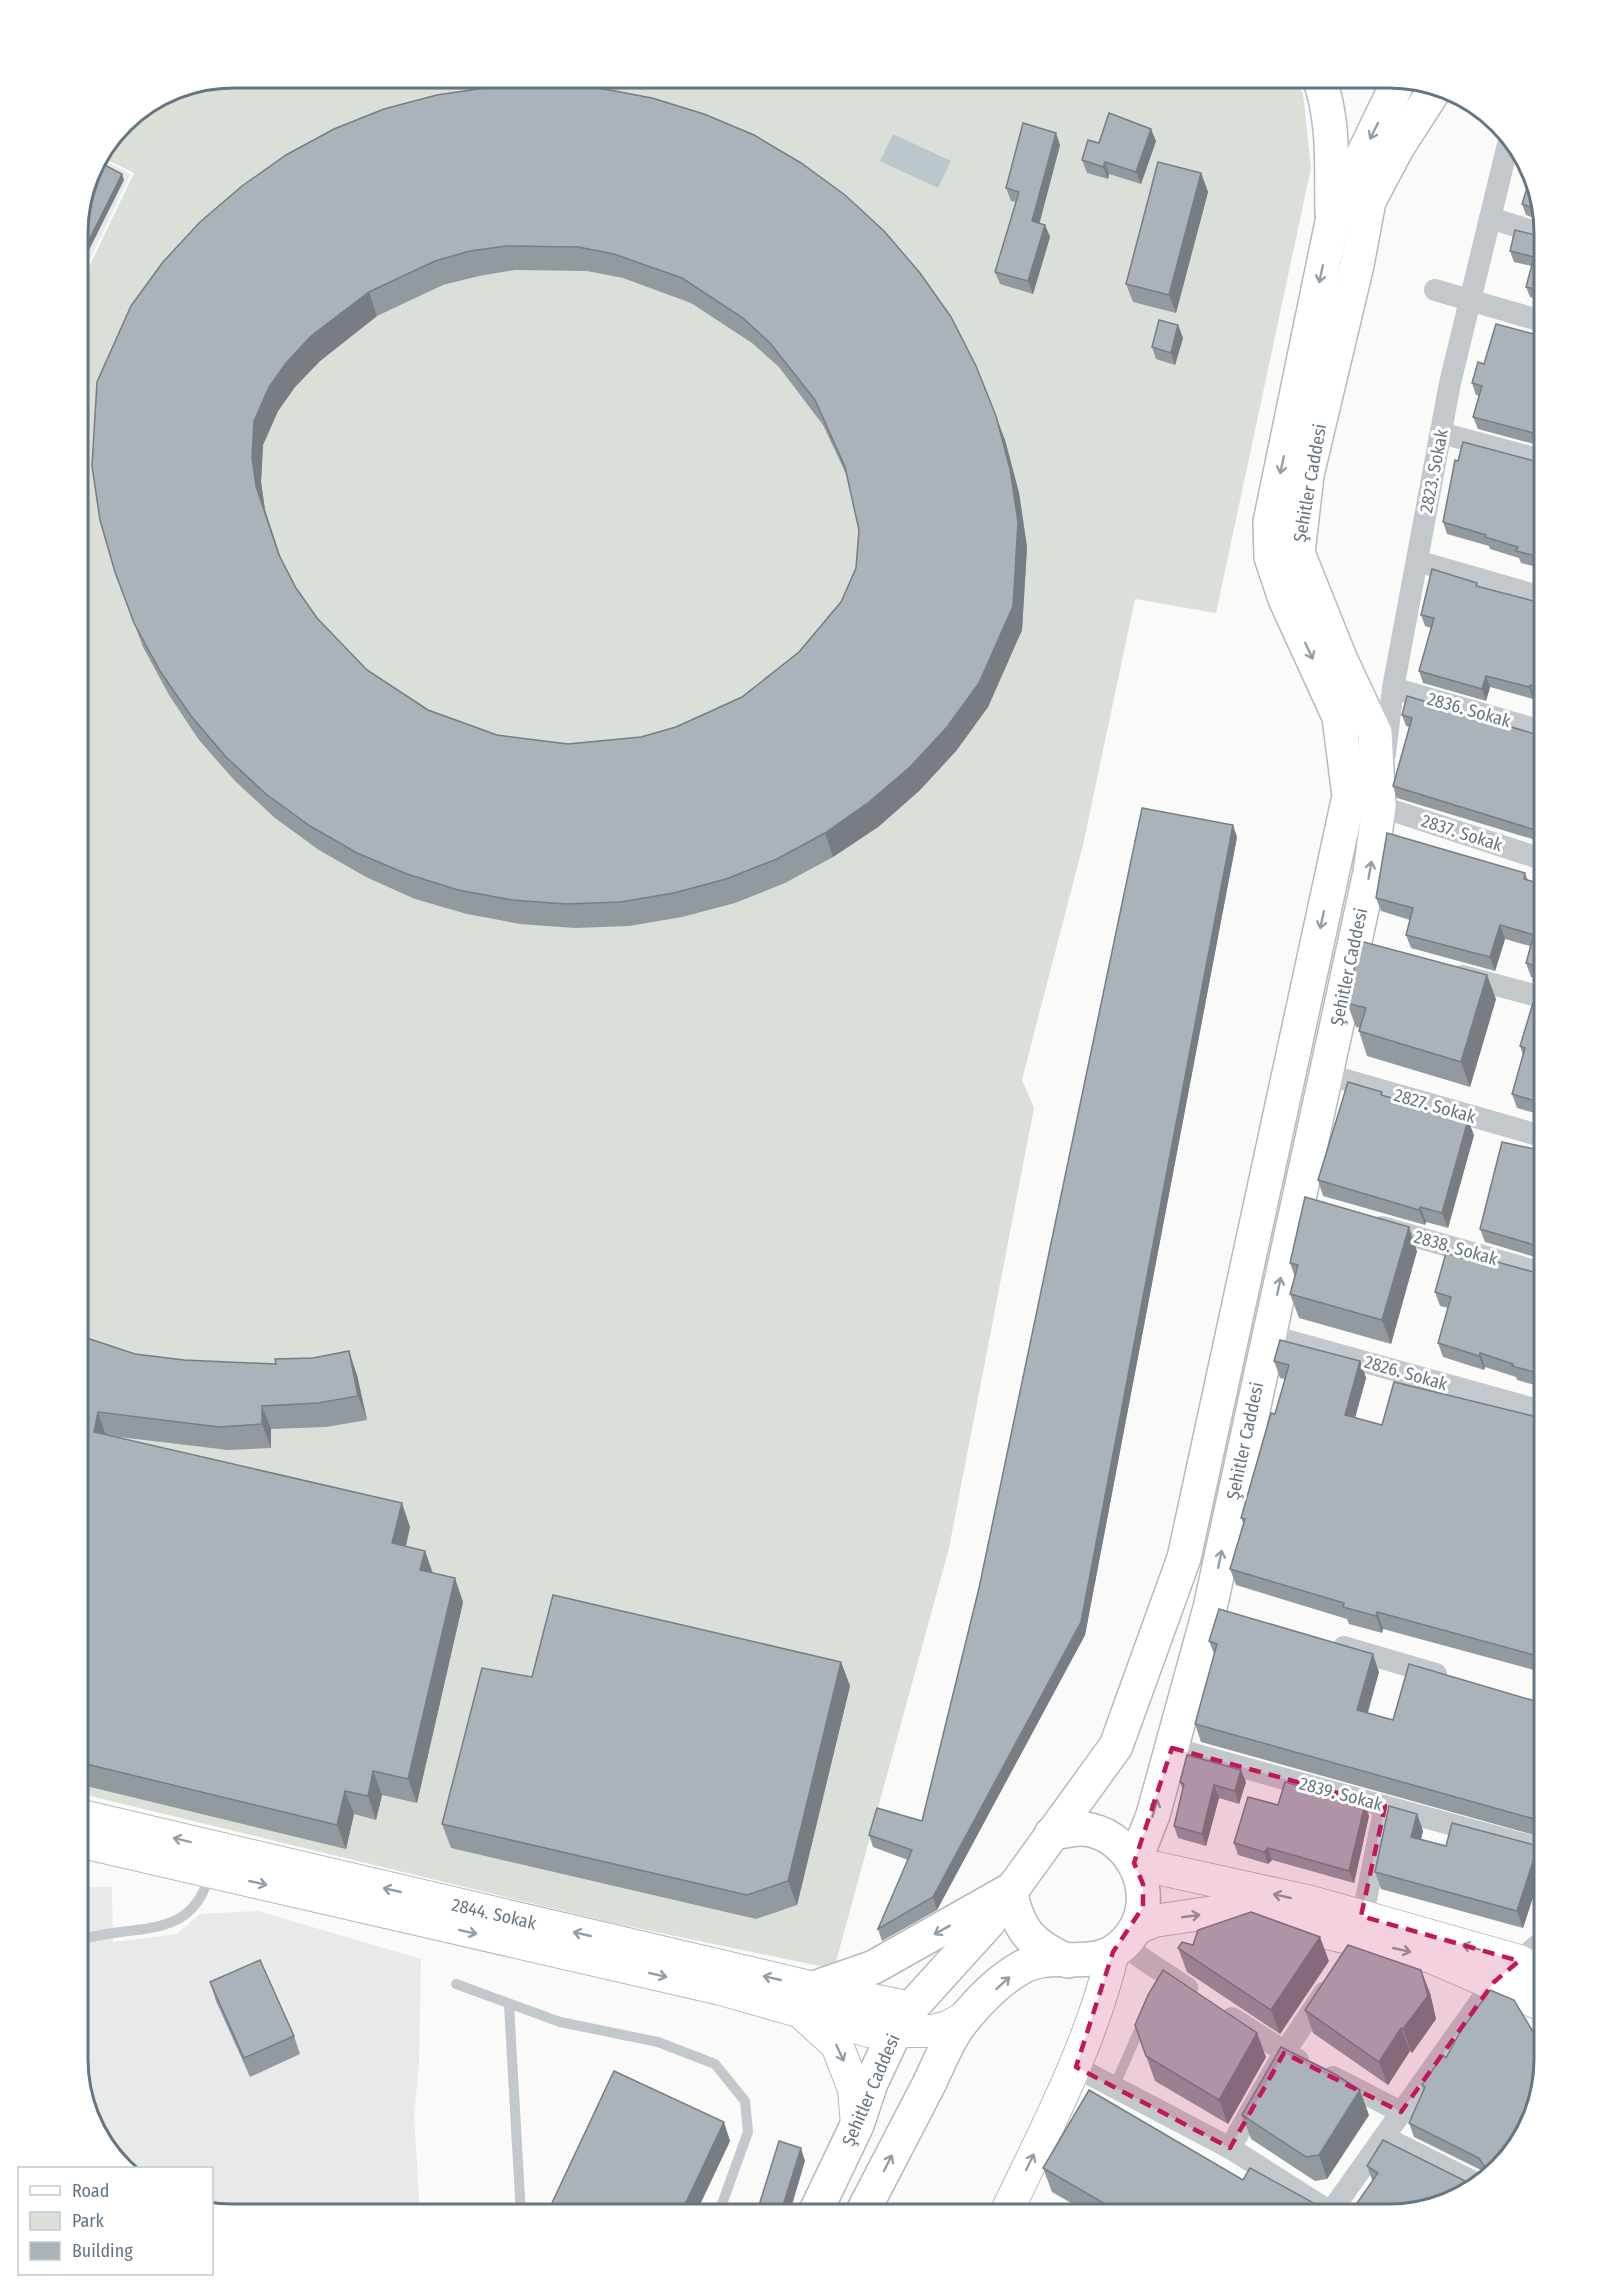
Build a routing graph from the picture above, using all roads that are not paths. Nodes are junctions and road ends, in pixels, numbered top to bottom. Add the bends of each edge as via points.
1 (1324, 89) edge
2 (1395, 89) edge
3 (1432, 95) edge
4 (1511, 155) edge
5 (1333, 217) junction
6 (1490, 218) junction
7 (1534, 232) edge
8 (1435, 290) dead end
9 (1470, 300) junction
10 (1534, 319) edge
11 (1441, 433) junction
12 (1534, 458) edge
13 (1417, 561) junction
14 (1534, 595) edge
15 (1393, 688) junction
16 (1534, 729) edge
17 (1379, 806) junction
18 (1534, 856) edge
19 (1444, 971) edge
20 (1534, 995) edge
21 (1325, 1074) junction
22 (1534, 1134) edge
23 (1365, 1222) edge
24 (1534, 1271) edge
25 (1268, 1335) junction
26 (1534, 1409) edge
27 (1322, 1641) edge
28 (1456, 1680) edge
29 (1172, 1748) junction
30 (1385, 1806) junction
31 (88, 1818) edge
32 (1051, 1834) junction
33 (88, 1842) edge
34 (1534, 1847) edge
35 (213, 1860) junction
36 (1134, 1863) junction
37 (1010, 1890) junction
38 (1356, 1938) junction
39 (88, 1939) edge
40 (1123, 1942) junction
41 (1068, 1960) junction
42 (1532, 1967) edge
43 (1334, 1978) edge
44 (1494, 1982) junction
45 (456, 1984) dead end
46 (807, 2000) junction
47 (1534, 2001) edge
48 (509, 2005) junction
49 (1147, 2013) edge
50 (964, 2018) junction
51 (903, 2020) junction
52 (1284, 2053) junction
53 (1076, 2067) junction
54 (1114, 2087) junction
55 (1401, 2112) junction
56 (857, 2125) junction
57 (1384, 2137) junction
58 (1230, 2148) junction
59 (1470, 2180) edge
60 (520, 2204) edge
61 (722, 2204) edge
62 (819, 2204) edge
63 (867, 2204) edge
64 (1010, 2204) edge
65 (1319, 2204) edge
66 (1339, 2204) edge

1 - 5 main road via 1331,134
2 -> 5 main road, Şehitler Caddesi
3 - 17 main road, Şehitler Caddesi via 1397,148 1369,201 1307,475 1298,552 1375,733
4 - 6 street, 2823. Sokak
5 -> 32 main road, Şehitler Caddesi via 1270,522 1271,557 1285,599 1339,717 1349,796 1184,1558 1116,1746
6 - 7 street
6 - 9 street, 2823. Sokak
8 - 9 street
9 - 10 street
9 - 11 street, 2823. Sokak
11 - 12 street
11 - 13 street, 2823. Sokak
13 - 14 street
13 - 15 street, 2823. Sokak
15 - 16 street, 2836. Sokak
15 - 17 street, 2823. Sokak
17 - 18 street, 2837. Sokak
21 -> 17 main road, Şehitler Caddesi via 1365,950
19 - 20 street
21 - 22 street, 2827. Sokak
25 -> 21 main road, Şehitler Caddesi via 1308,1206
23 - 24 street, 2838. Sokak
25 - 26 street, 2826. Sokak
29 -> 25 main road, Şehitler Caddesi via 1221,1611
27 - 28 street
29 - 30 street, 2839. Sokak
36 -> 29 main road, Şehitler Caddesi via 1154,1815
30 - 34 street, 2839. Sokak
30 - 38 street
35 -> 31 main road, 2844. Sokak
32 - 36 main road via 1070,1829 1099,1832 1124,1846
32 - 37 main road, Şehitler Caddesi
33 - 35 main road, 2844. Sokak
35 - 39 lane via 198,1902 173,1923
35 - 46 main road, 2844. Sokak
38 -> 36 main road via 1311,1902
36 - 40 main road via 1143,1884 1143,1907
37 - 41 main road via 1015,1914 1027,1935 1046,1951
37 -> 46 main road
37 - 51 main road, Şehitler Caddesi via 988,1923
40 -> 38 main road via 1154,1921 1228,1910
42 -> 38 main road
38 -> 44 main road via 1431,1957
40 - 41 main road via 1091,1960
40 - 52 street
40 - 53 main road
50 -> 41 main road via 1019,1969
42 - 44 street
43 - 52 street
44 - 47 main road
44 - 55 street
45 - 48 lane
46 - 51 main road, 2844. Sokak
46 -> 56 main road, 2844. Sokak via 837,2045 854,2089
48 - 60 lane
48 - 61 lane via 560,2022 658,2042 715,2064 745,2101 748,2132
49 - 54 lane
50 - 51 main road, 2844. Sokak via 933,2031
63 -> 50 main road
51 - 56 main road, Şehitler Caddesi via 871,2083
52 - 55 street
52 - 58 street
53 - 54 street
64 -> 53 main road
54 - 58 street
55 - 57 street
56 - 62 main road, Şehitler Caddesi
57 - 59 street
57 - 66 street
58 - 65 street

